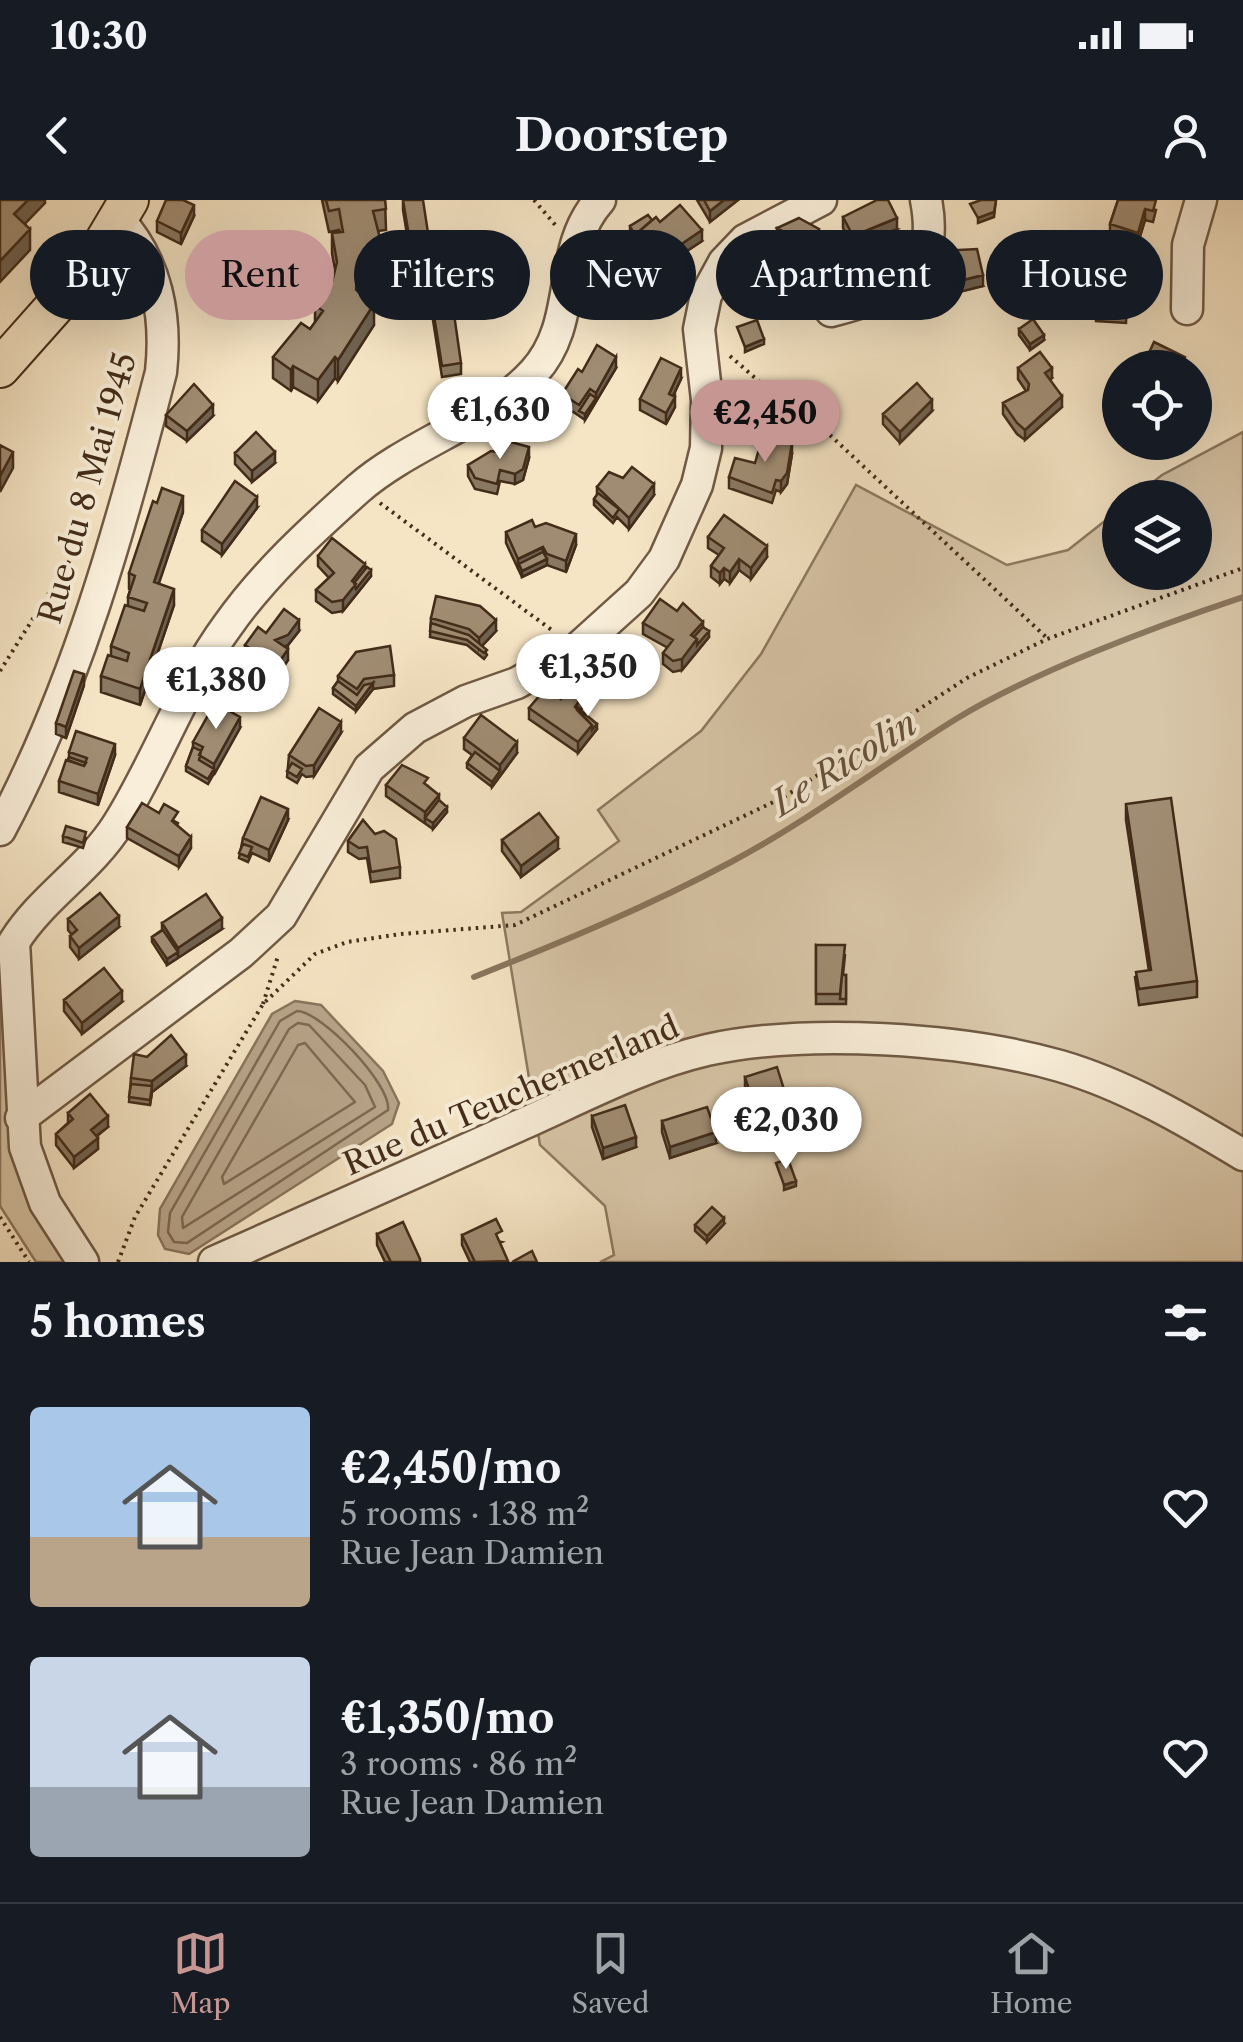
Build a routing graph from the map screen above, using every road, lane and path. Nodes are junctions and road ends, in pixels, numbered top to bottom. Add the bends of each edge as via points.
1 (534, 200) edge
2 (600, 200) edge
3 (822, 200) edge
4 (926, 200) edge
5 (1202, 200) edge
6 (110, 228) edge
7 (561, 230) edge
8 (580, 230) edge
9 (926, 230) edge
10 (1187, 309) dead end
11 (563, 320) edge
12 (684, 320) edge
13 (699, 330) junction
14 (0, 368) edge
15 (360, 488) junction
16 (95, 520) dead end
17 (1243, 568) edge
18 (1047, 639) junction
19 (577, 649) junction
20 (0, 671) edge
21 (0, 830) edge
22 (281, 916) junction
23 (7, 937) edge
24 (263, 1004) junction
25 (21, 1118) junction
26 (1243, 1155) edge
27 (0, 1218) edge
28 (29, 1262) edge
29 (83, 1262) edge
30 (118, 1262) edge
31 (214, 1262) edge

1 - 7 path
2 - 8 street
3 - 13 street via 745,240 724,262 706,295
4 - 9 street
5 - 10 street via 1188,244
6 - 14 main road
6 - 21 street, Rue du 8 Mai 1945 via 146,258 164,342 161,372 88,621 33,768
11 - 15 street via 532,374
12 - 13 path
13 - 18 path via 831,436
13 - 19 street via 706,448 692,498 639,593
15 - 19 path
15 - 23 street via 270,573 226,627 117,826
16 - 20 path
17 - 18 path
18 - 24 path via 967,678 784,797 650,864 515,925 330,947 302,962
19 - 22 street via 415,728 369,768
22 - 24 path via 288,931
22 - 25 street
23 - 25 street
24 - 30 path via 135,1217
25 - 29 street via 45,1203
26 - 31 street, Rue du Teuchernerland via 1183,1119 1059,1066 877,1041 750,1042 624,1079
27 - 28 path

